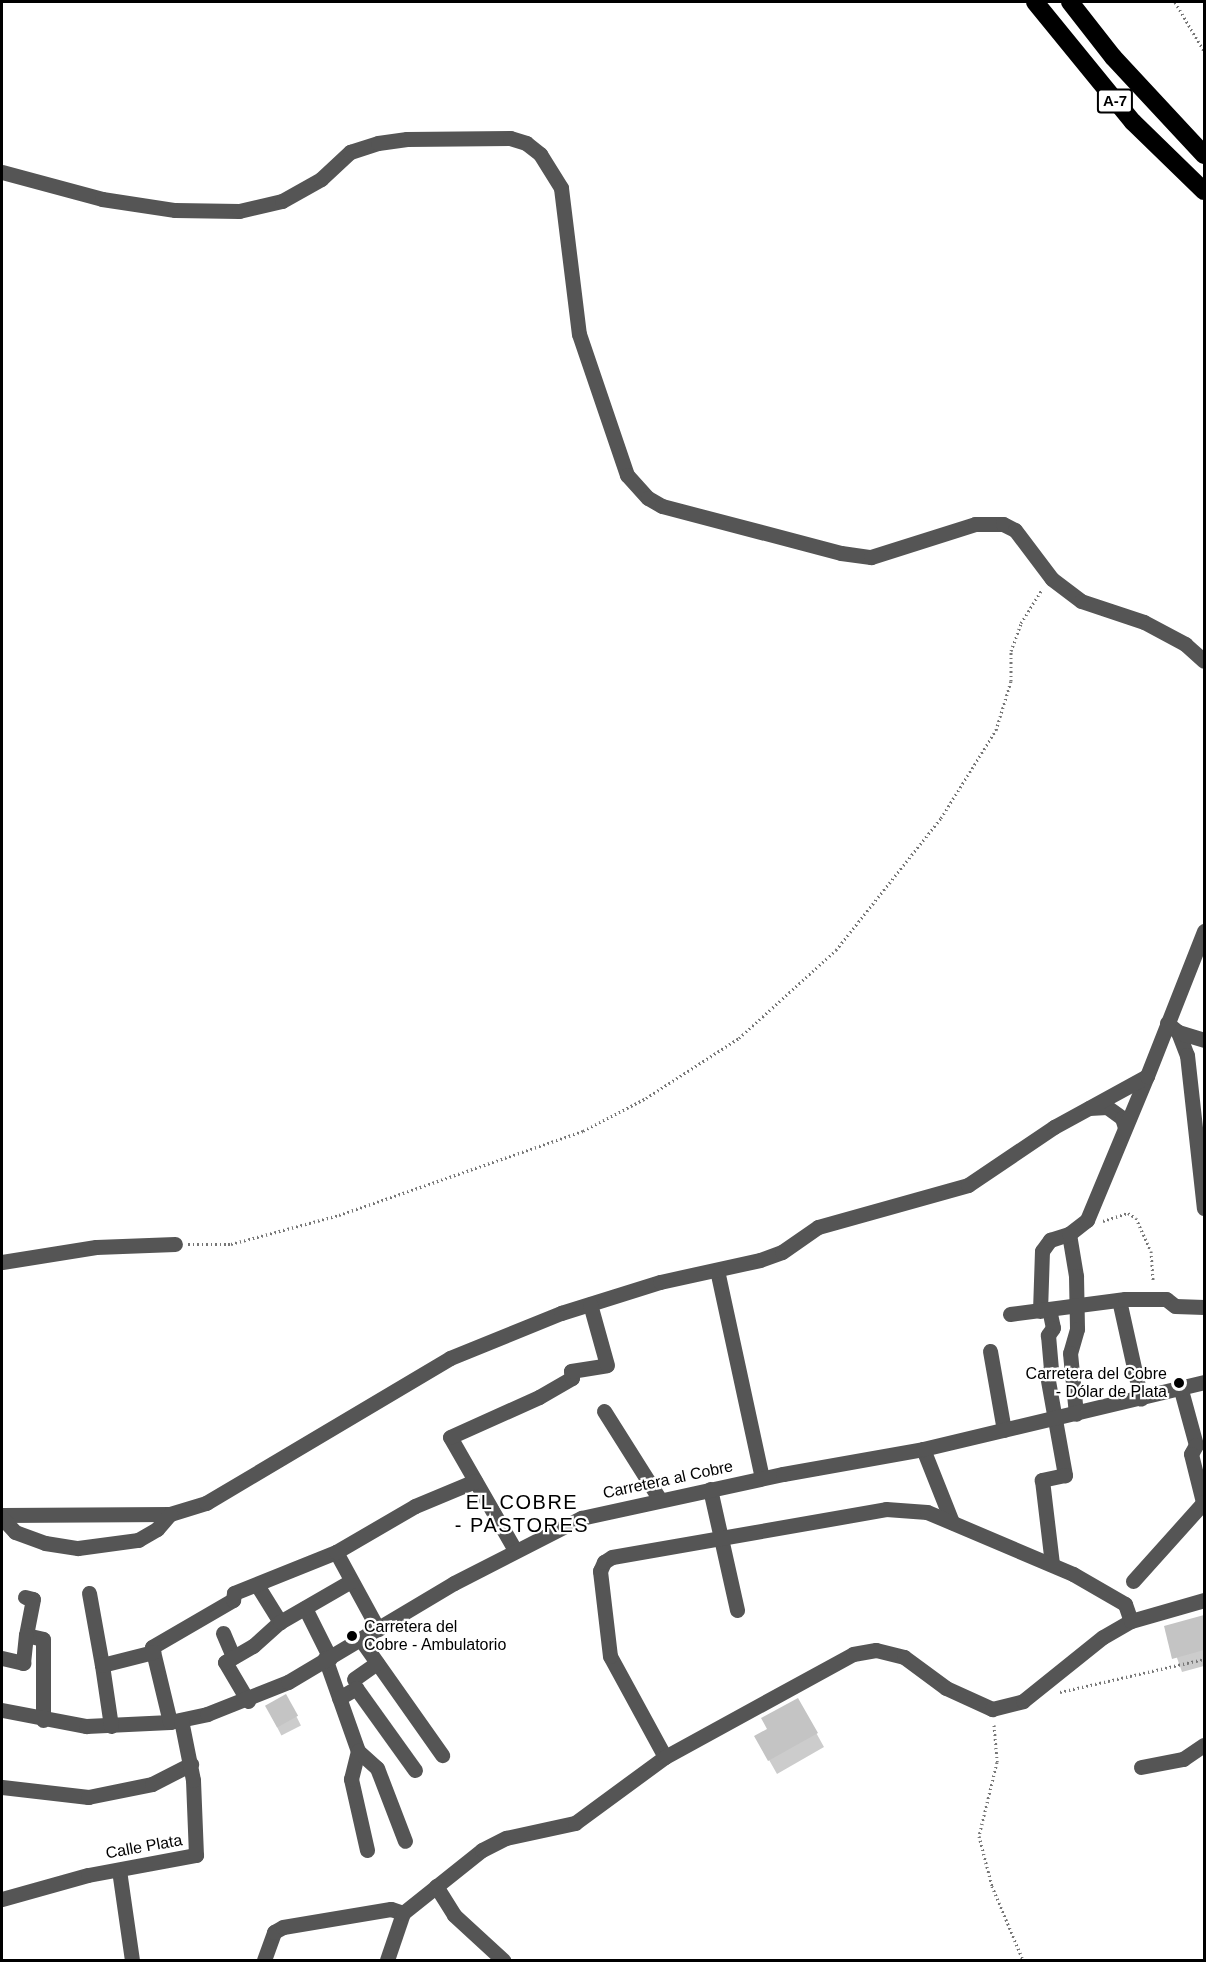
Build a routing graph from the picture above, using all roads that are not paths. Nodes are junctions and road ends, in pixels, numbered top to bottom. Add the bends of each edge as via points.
1 (1035, 2) edge
2 (1070, 2) edge
3 (1204, 155) edge
4 (2, 172) edge
5 (1204, 192) edge
6 (1204, 661) edge
7 (1204, 933) edge
8 (1172, 1028) junction
9 (1204, 1040) edge
10 (1147, 1076) junction
11 (1089, 1108) junction
12 (1125, 1127) junction
13 (1204, 1208) edge
14 (1069, 1234) junction
15 (175, 1244) road end
16 (2, 1262) edge
17 (717, 1270) junction
18 (1119, 1300) junction
19 (590, 1304) junction
20 (1076, 1306) junction
21 (1204, 1307) edge
22 (1044, 1310) junction
23 (1010, 1314) dead end
24 (990, 1351) dead end
25 (1204, 1382) edge
26 (1181, 1390) junction
27 (1141, 1399) junction
28 (604, 1411) dead end
29 (1076, 1414) junction
30 (1054, 1419) junction
31 (1004, 1430) junction
32 (923, 1449) junction
33 (762, 1478) junction
34 (475, 1481) junction
35 (710, 1489) junction
36 (660, 1500) junction
37 (1204, 1500) edge
38 (170, 1514) junction
39 (2, 1516) edge
40 (952, 1522) junction
41 (721, 1538) junction
42 (515, 1550) junction
43 (336, 1552) junction
44 (1052, 1564) junction
45 (351, 1581) junction
46 (1133, 1581) dead end
47 (257, 1585) junction
48 (89, 1593) dead end
49 (25, 1597) dead end
50 (1204, 1600) edge
51 (306, 1608) junction
52 (737, 1610) dead end
53 (1131, 1621) junction
54 (280, 1622) junction
55 (378, 1629) junction
56 (223, 1633) dead end
57 (26, 1635) junction
58 (361, 1640) junction
59 (153, 1652) junction
60 (233, 1657) junction
61 (2, 1658) edge
62 (328, 1658) junction
63 (377, 1663) junction
64 (102, 1665) junction
65 (354, 1679) dead end
66 (339, 1698) junction
67 (248, 1701) junction
68 (2, 1710) edge
69 (43, 1720) junction
70 (176, 1721) junction
71 (111, 1726) junction
72 (1204, 1745) edge
73 (358, 1751) junction
74 (442, 1755) dead end
75 (665, 1758) junction
76 (191, 1764) junction
77 (1141, 1767) dead end
78 (415, 1770) dead end
79 (2, 1786) edge
80 (405, 1841) dead end
81 (367, 1850) dead end
82 (119, 1870) junction
83 (436, 1886) junction
84 (2, 1899) edge
85 (403, 1913) junction
86 (132, 1960) edge
87 (264, 1960) edge
88 (387, 1960) edge
89 (503, 1960) edge

1 - 5 highway, A-7 via 1133,122
2 - 3 highway, A-7 via 1113,57
4 - 6 street via 102,199 176,210 239,211 282,201 321,179 350,152 378,143 407,138 510,138 526,144 540,154 561,188 579,334 627,475 635,488 662,506 841,553 871,557 975,524 1002,524 1016,530 1052,579 1081,601 1144,622 1185,644
7 - 8 street
8 - 9 street
8 - 10 street
8 - 13 street via 1187,1055
10 - 11 street
10 - 12 street
11 - 12 street via 1098,1106 1115,1112
11 - 17 street via 1004,1158 968,1185 819,1227 782,1251
12 - 14 street via 1087,1220
14 - 20 street
14 - 22 street via 1050,1240 1042,1251
15 - 16 street via 96,1247
17 - 19 street via 660,1282
17 - 33 street
18 - 20 street
18 - 21 street via 1166,1299 1175,1306
18 - 27 street
19 - 34 street via 607,1365 571,1371 572,1378 450,1437
19 - 38 street via 450,1358 206,1503
20 - 22 street
20 - 29 street via 1075,1347 1070,1353
22 - 23 street
22 - 30 street via 1053,1328 1048,1335 1051,1370 1047,1375
24 - 31 street
25 - 26 street, Carretera al Cobre
26 - 27 street, Carretera al Cobre
26 - 37 street via 1196,1445 1191,1454
27 - 29 street, Carretera al Cobre
28 - 36 street
29 - 30 street, Carretera al Cobre
30 - 31 street, Carretera al Cobre
30 - 44 street via 1065,1475 1042,1480
31 - 32 street, Carretera al Cobre
32 - 33 street, Carretera al Cobre
32 - 40 street
33 - 35 street, Carretera al Cobre
34 - 42 street
34 - 43 street via 415,1506
35 - 36 street, Carretera al Cobre
35 - 41 street
36 - 42 street, Carretera al Cobre via 581,1518
37 - 46 street
38 - 39 street
38 - 39 street via 157,1529 138,1539 78,1548 45,1543 15,1532
40 - 41 street via 927,1512 886,1509
40 - 44 street
41 - 52 street
41 - 75 street via 612,1557 600,1570 610,1656
42 - 55 street, Carretera al Cobre
43 - 45 street
43 - 47 street
44 - 53 street via 1125,1604
45 - 51 street
45 - 55 street
47 - 54 street
47 - 59 street via 234,1593 233,1600 152,1647
48 - 64 street
49 - 57 street via 33,1599
50 - 53 street
51 - 54 street
51 - 62 street
53 - 75 street via 1103,1637 1023,1701 992,1709 946,1688 904,1657 876,1650 853,1654
54 - 60 street
55 - 58 street, Carretera al Cobre
56 - 60 street
57 - 61 street via 22,1663
57 - 69 street via 43,1639
58 - 62 street, Carretera al Cobre
58 - 63 street
59 - 64 street
59 - 70 street, Calle Plata
60 - 67 street via 225,1662
62 - 66 street
62 - 67 street, Carretera al Cobre
63 - 65 street
63 - 74 street
64 - 71 street
66 - 73 street
66 - 78 street via 356,1688
67 - 70 street, Carretera al Cobre
68 - 69 street, Carretera al Cobre
69 - 71 street, Carretera al Cobre
70 - 71 street, Carretera al Cobre
70 - 76 street, Calle Plata
72 - 77 street via 1183,1759
73 - 80 street via 377,1768
73 - 81 street via 351,1779
75 - 83 street via 575,1823 506,1838 482,1850
76 - 79 street via 152,1784 88,1797
76 - 82 street, Calle Plata via 196,1855
82 - 84 street, Calle Plata
82 - 86 street
83 - 85 street
83 - 89 street via 454,1915
85 - 87 street via 391,1909 283,1927 274,1932
85 - 88 street

